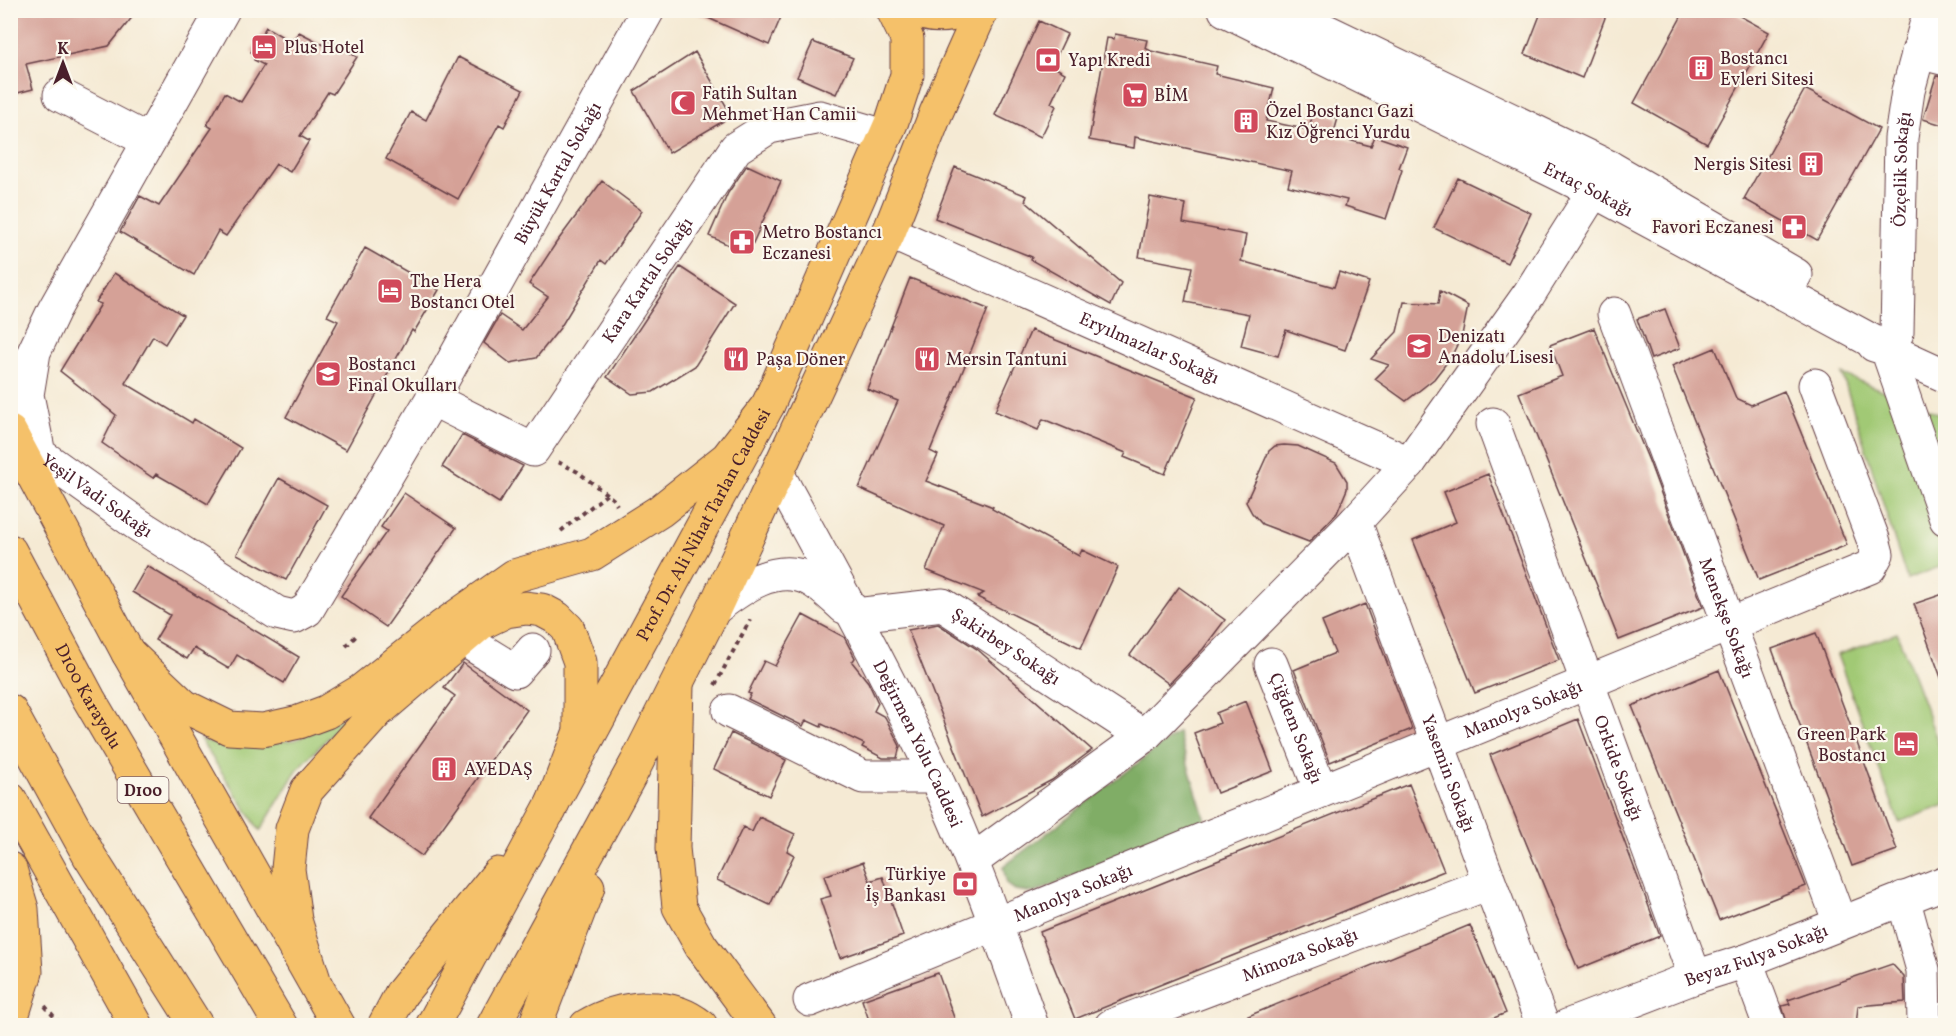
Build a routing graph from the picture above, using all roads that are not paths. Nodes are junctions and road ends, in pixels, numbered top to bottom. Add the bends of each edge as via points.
1 (222, 10) edge
2 (648, 10) edge
3 (893, 10) edge
4 (915, 10) edge
5 (966, 10) edge
6 (982, 10) edge
7 (1225, 10) edge
8 (1283, 10) edge
9 (1930, 10) edge
10 (1932, 56) edge
11 (60, 95) dead end
12 (885, 136) junction
13 (149, 141) junction
14 (1602, 179) junction
15 (889, 232) junction
16 (1614, 314) dead end
17 (1892, 341) junction
18 (1946, 355) edge
19 (1946, 376) edge
20 (1815, 385) dead end
21 (432, 399) junction
22 (768, 405) junction
23 (1493, 424) dead end
24 (10, 432) edge
25 (32, 458) junction
26 (1409, 462) junction
27 (778, 475) junction
28 (1946, 519) edge
29 (1354, 522) junction
30 (10, 551) edge
31 (714, 609) junction
32 (855, 615) junction
33 (1729, 625) junction
34 (463, 639) junction
35 (533, 650) dead end
36 (128, 653) junction
37 (1271, 664) dead end
38 (1588, 682) junction
39 (677, 685) junction
40 (720, 701) road end
41 (10, 711) edge
42 (1144, 736) junction
43 (1437, 744) junction
44 (636, 764) junction
45 (936, 777) junction
46 (1321, 791) junction
47 (10, 798) edge
48 (550, 810) junction
49 (972, 861) junction
50 (10, 869) edge
51 (1946, 882) edge
52 (1489, 883) junction
53 (1902, 898) junction
54 (1840, 923) junction
55 (995, 925) junction
56 (1746, 961) junction
57 (1695, 977) junction
58 (314, 980) junction
59 (810, 1000) dead end
60 (434, 1022) edge
61 (10, 1023) edge
62 (137, 1026) edge
63 (197, 1026) edge
64 (281, 1026) edge
65 (339, 1026) edge
66 (384, 1026) edge
67 (493, 1026) edge
68 (535, 1026) edge
69 (586, 1026) edge
70 (701, 1026) edge
71 (760, 1026) edge
72 (1032, 1026) edge
73 (1111, 1026) edge
74 (1543, 1026) edge
75 (1567, 1026) edge
76 (1770, 1026) edge
77 (1924, 1026) edge

1 - 13 street, Yeşil Vadi Sokağı
2 - 21 street, Büyük Kartal Sokağı
3 - 12 main road, Prof. Dr. Ali Nihat Tarlan Caddesi via 907,39 907,75
4 - 5 main road via 942,16
6 - 15 main road via 936,112
7 - 14 street, Ertaç Sokağı
8 - 14 street, Ertaç Sokağı
9 - 10 street, Özçelik Sokağı
10 - 17 street, Özçelik Sokağı via 1900,138
11 - 13 street
12 - 21 street, Kara Kartal Sokağı via 820,117 769,127 736,148 533,450
12 - 22 main road, Prof. Dr. Ali Nihat Tarlan Caddesi
13 - 25 street, Yeşil Vadi Sokağı via 34,352 27,395
14 - 17 street, Ertaç Sokağı
14 - 26 street via 1529,294
15 - 26 street, Eryılmazlar Sokağı
15 - 27 main road
16 - 33 street, Menekşe Sokağı
17 - 18 street, Ertaç Sokağı
17 - 19 street, Ertaç Sokağı
17 - 28 street
20 - 33 street, Manolya Sokağı via 1877,554 1870,567
21 - 25 street, Yeşil Vadi Sokağı via 307,610 294,617 277,613
22 - 36 main road via 727,458 660,511 592,554 514,576 361,691 326,712 262,730 229,728 184,706
22 - 48 main road, Prof. Dr. Ali Nihat Tarlan Caddesi
23 - 38 street, Orkide Sokağı
24 - 25 main road
25 - 36 main road
26 - 29 street
27 - 31 main road
27 - 32 street, Değirmen Yolu Caddesi
29 - 42 street
29 - 43 street, Yasemin Sokağı
30 - 64 main road, D100 Karayolu / D100 via 89,699
31 - 32 street via 745,585 770,576 790,575 810,580
31 - 39 main road
32 - 42 street, Şakirbey Sokağı via 943,605
32 - 45 street, Değirmen Yolu Caddesi
33 - 38 street, Manolya Sokağı
33 - 54 street, Menekşe Sokağı
34 - 35 street via 515,671
34 - 48 main road via 489,619 526,608 542,610 568,629 580,662 580,731
34 - 58 main road via 377,712 307,790 292,829 288,869 295,920
36 - 58 main road
37 - 46 street, Çiğdem Sokağı
38 - 43 street, Manolya Sokağı
38 - 57 street, Orkide Sokağı
39 - 44 main road
39 - 71 main road via 673,848 679,907 701,946
40 - 45 street via 863,777
41 - 63 main road via 90,857
42 - 49 street
43 - 46 street, Manolya Sokağı
43 - 52 street, Yasemin Sokağı
44 - 67 main road
44 - 68 main road
45 - 49 street, Değirmen Yolu Caddesi
46 - 55 street, Manolya Sokağı
47 - 62 main road
48 - 60 main road, Prof. Dr. Ali Nihat Tarlan Caddesi
48 - 66 main road, bridge via 401,994
49 - 55 street, Değirmen Yolu Caddesi
50 - 61 main road via 22,909 26,972
51 - 53 street, Beyaz Fulya Sokağı
52 - 73 street, Mimoza Sokağı
52 - 74 street, Yasemin Sokağı
53 - 54 street, Beyaz Fulya Sokağı
53 - 77 street via 1923,970
54 - 56 street, Beyaz Fulya Sokağı
55 - 59 street, Manolya Sokağı
55 - 72 street, Değirmen Yolu Caddesi
56 - 57 street, Beyaz Fulya Sokağı
56 - 76 street
57 - 75 street, Beyaz Fulya Sokağı
58 - 65 main road
69 - 70 main road via 610,1015 641,1010 673,1011

